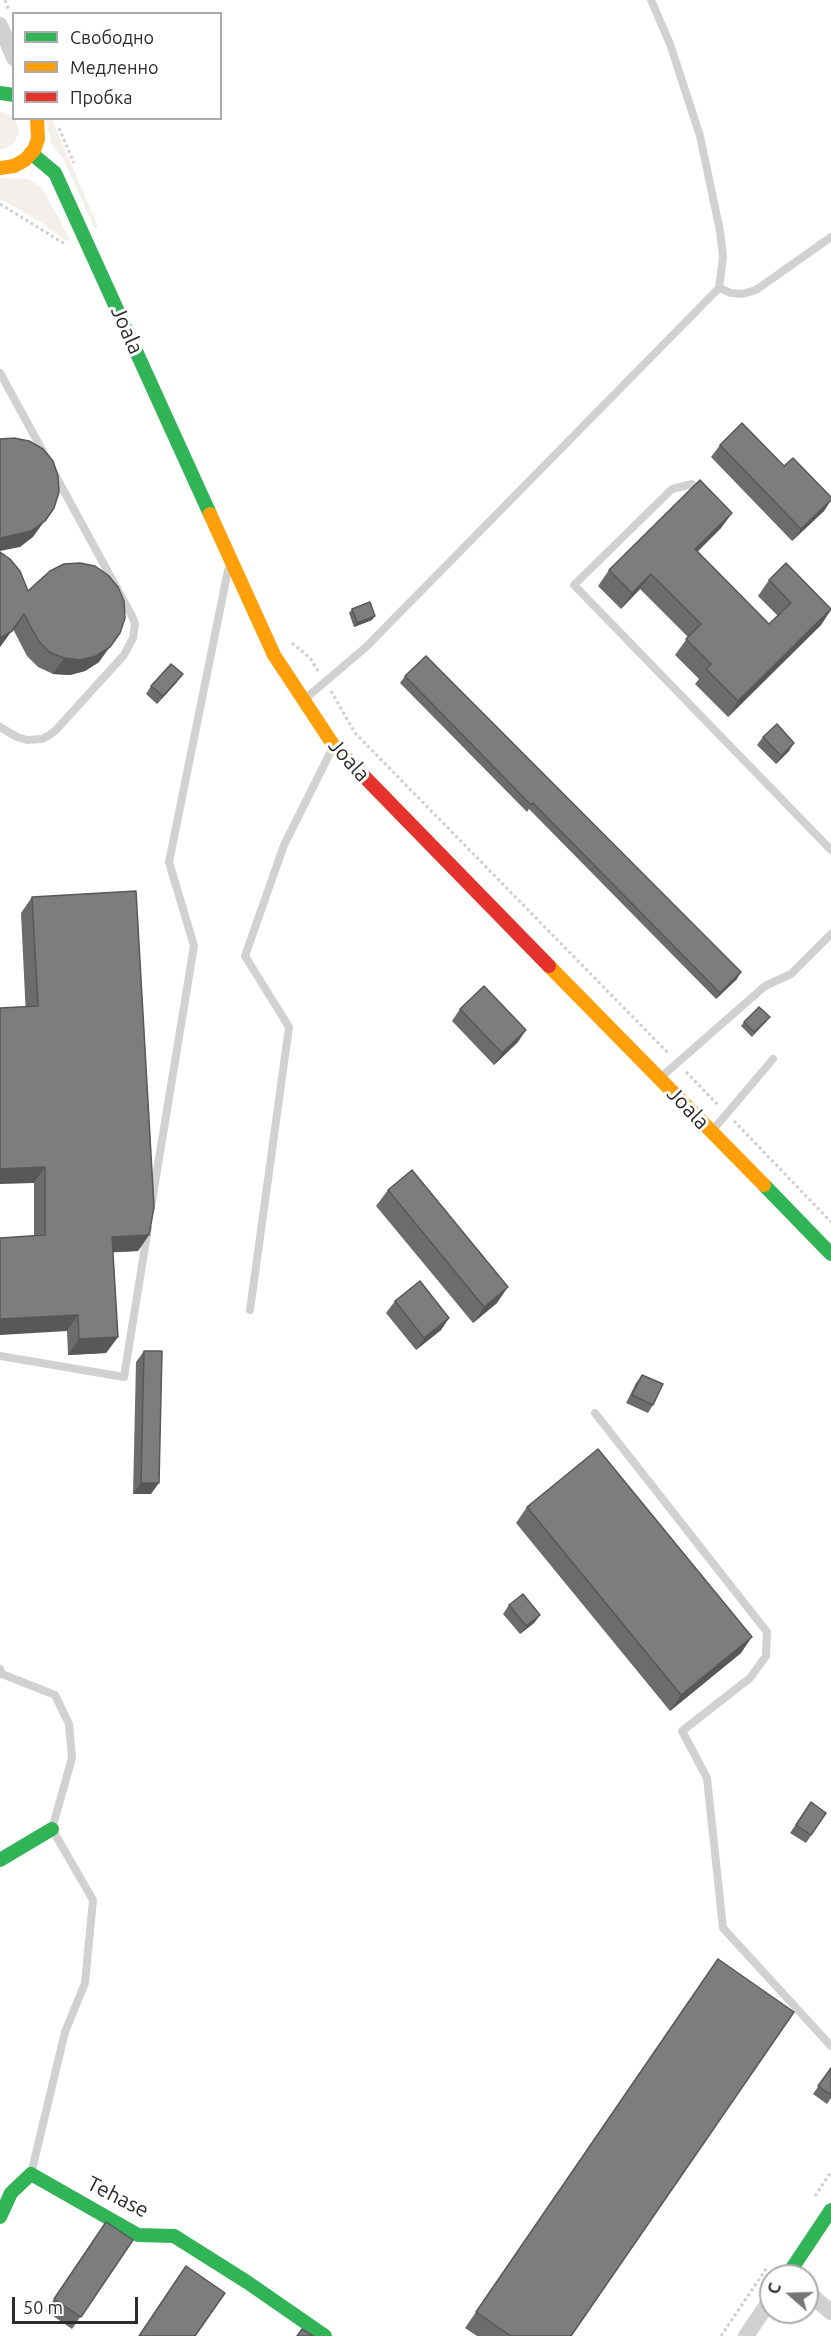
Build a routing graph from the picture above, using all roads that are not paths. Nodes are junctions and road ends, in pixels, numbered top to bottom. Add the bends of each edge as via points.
1 (651, 0) edge
2 (0, 25) edge
3 (12, 53) edge
4 (37, 120) edge
5 (31, 153) junction
6 (0, 168) edge
7 (831, 237) edge
8 (719, 288) junction
9 (1, 376) edge
10 (708, 494) edge
11 (230, 559) junction
12 (303, 700) junction
13 (0, 727) edge
14 (334, 746) junction
15 (831, 850) edge
16 (831, 934) edge
17 (773, 1059) dead end
18 (659, 1078) junction
19 (711, 1132) junction
20 (831, 1254) edge
21 (250, 1310) dead end
22 (0, 1356) edge
23 (595, 1413) dead end
24 (0, 1669) edge
25 (52, 1829) junction
26 (0, 1860) edge
27 (831, 2046) edge
28 (31, 2174) junction
29 (831, 2210) edge
30 (0, 2217) edge
31 (796, 2264) edge
32 (819, 2302) edge
33 (831, 2312) edge
34 (759, 2317) edge
35 (325, 2336) edge
36 (746, 2336) edge

1 - 8 lane via 700,136 721,240
2 - 3 street
4 - 5 street via 38,139
5 - 6 street via 14,166
5 - 11 street, Joala via 56,173
7 - 8 lane via 756,290 742,294
8 - 12 lane via 366,647
9 - 13 lane via 132,616 135,631 124,655 48,736 27,740
10 - 15 lane via 692,484 672,489 574,585
11 - 12 street, Joala via 274,655
11 - 22 lane via 169,862 194,946 124,1377
12 - 14 street, Joala
14 - 18 street, Joala
14 - 21 lane via 284,845 245,956 289,1027
16 - 18 lane via 791,974 765,986
17 - 19 lane
18 - 19 street, Joala
19 - 20 street, Joala
23 - 27 lane via 767,1632 766,1656 750,1678 681,1731 707,1778 723,1928
24 - 25 lane via 3,1674 55,1695 69,1724 72,1758
25 - 26 street
25 - 28 lane via 93,1900 85,1983 65,2032
28 - 30 street via 11,2193
28 - 35 street, Tehase via 138,2235 174,2236
29 - 31 street
32 - 33 street
34 - 36 street

